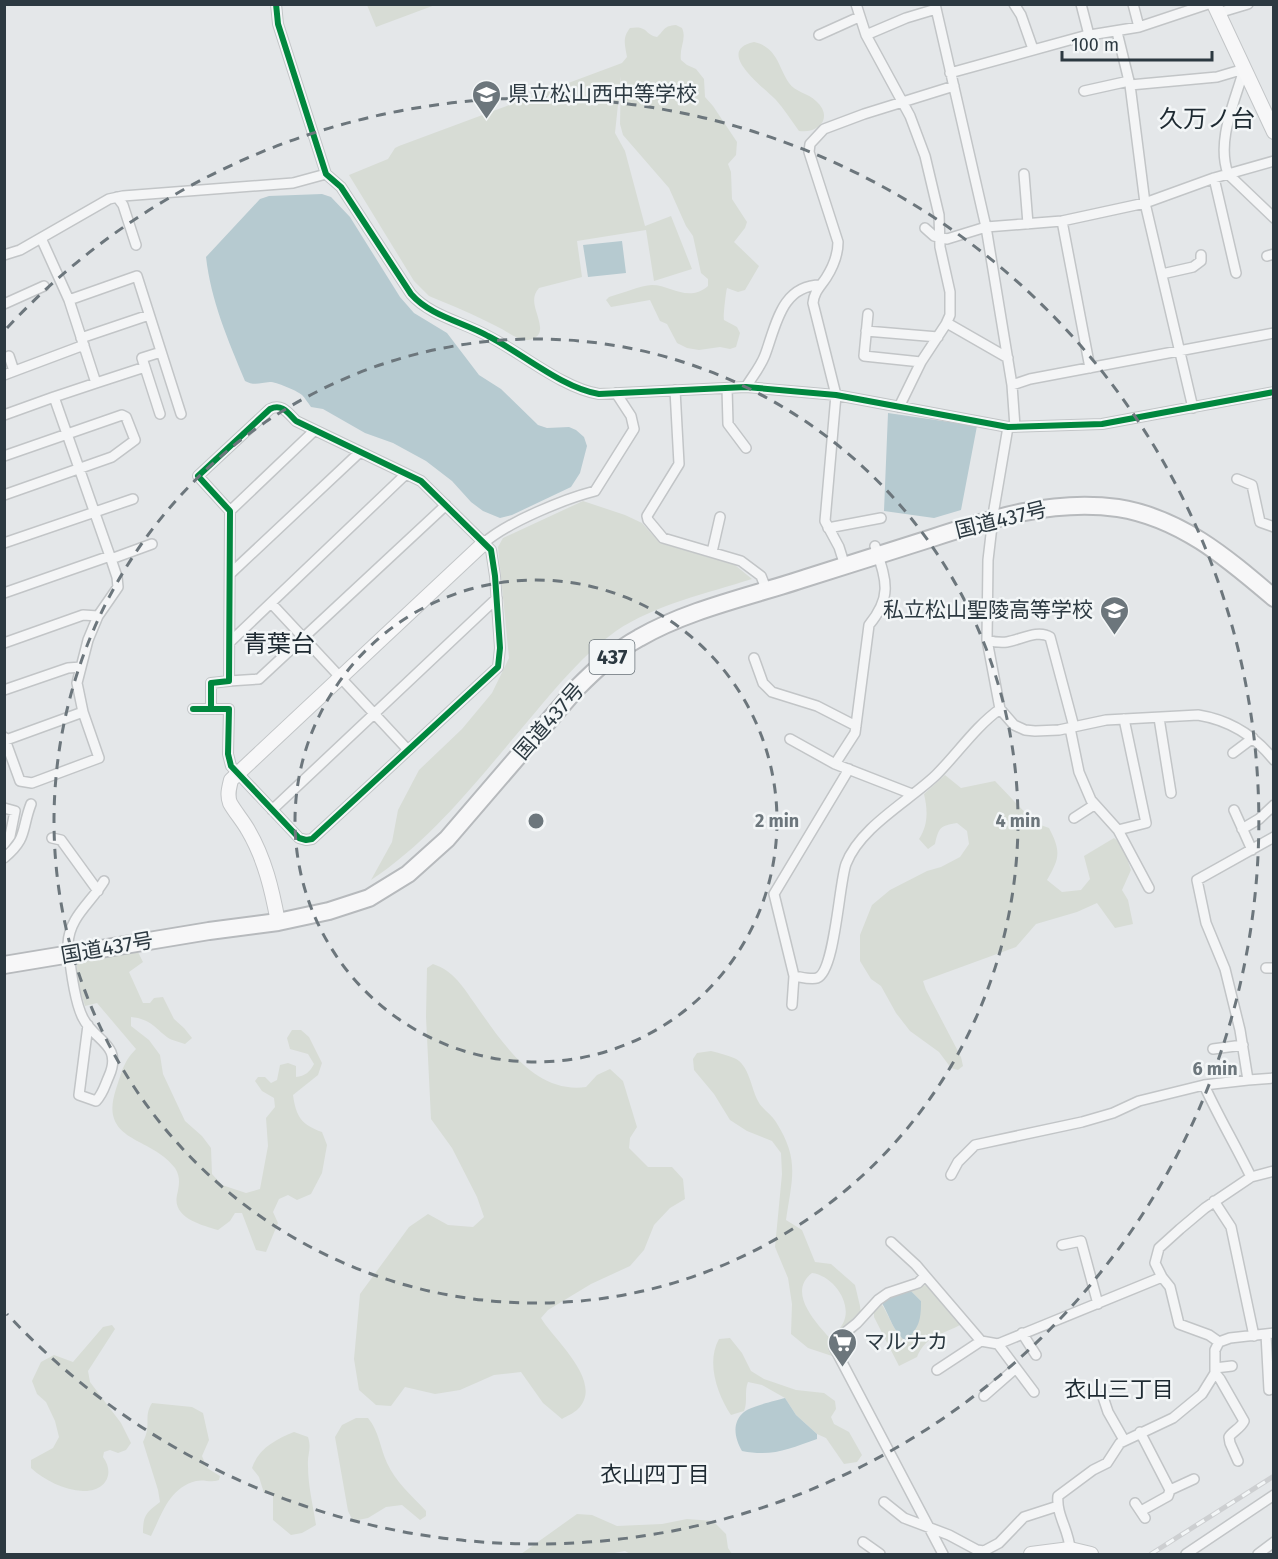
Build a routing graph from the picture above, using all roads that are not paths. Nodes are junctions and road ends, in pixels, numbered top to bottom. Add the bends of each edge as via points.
1 (276, 4) edge
2 (856, 4) edge
3 (1014, 4) edge
4 (1081, 4) edge
5 (1133, 4) edge
6 (1248, 4) edge
7 (936, 7) edge
8 (1213, 7) edge
9 (859, 17) junction
10 (1139, 27) junction
11 (1117, 32) junction
12 (819, 35) dead end
13 (866, 35) junction
14 (1089, 35) junction
15 (1034, 49) junction
16 (1244, 69) junction
17 (950, 73) junction
18 (1130, 83) junction
19 (954, 86) junction
20 (1084, 91) dead end
21 (902, 102) junction
22 (1274, 132) edge
23 (1274, 160) edge
24 (326, 174) junction
25 (1024, 174) dead end
26 (1228, 174) junction
27 (1214, 178) junction
28 (117, 197) junction
29 (1145, 203) junction
30 (1274, 218) edge
31 (1062, 221) junction
32 (1028, 224) junction
33 (986, 227) junction
34 (925, 228) dead end
35 (41, 238) junction
36 (940, 238) junction
37 (136, 244) dead end
38 (4, 255) edge
39 (1201, 255) dead end
40 (1236, 273) dead end
41 (1162, 274) junction
42 (821, 285) junction
43 (44, 286) dead end
44 (69, 300) junction
45 (4, 304) edge
46 (868, 314) dead end
47 (149, 315) junction
48 (947, 323) junction
49 (866, 331) junction
50 (1274, 333) edge
51 (938, 337) junction
52 (82, 342) junction
53 (1180, 351) junction
54 (161, 352) junction
55 (9, 356) dead end
56 (1008, 358) junction
57 (921, 362) junction
58 (145, 368) junction
59 (1090, 368) junction
60 (15, 371) junction
61 (4, 375) edge
62 (96, 383) junction
63 (1012, 385) junction
64 (746, 387) junction
65 (728, 388) junction
66 (675, 390) junction
67 (1274, 392) edge
68 (616, 393) junction
69 (836, 395) junction
70 (54, 397) junction
71 (899, 407) junction
72 (1193, 408) junction
73 (4, 414) edge
74 (160, 414) dead end
75 (181, 414) dead end
76 (1011, 427) junction
77 (315, 430) junction
78 (67, 435) junction
79 (746, 448) dead end
80 (360, 452) junction
81 (4, 456) edge
82 (79, 470) junction
83 (406, 474) junction
84 (1238, 479) dead end
85 (4, 495) edge
86 (133, 499) dead end
87 (446, 505) junction
88 (230, 511) junction
89 (94, 512) junction
90 (994, 514) junction
91 (720, 517) dead end
92 (881, 518) dead end
93 (1274, 527) edge
94 (828, 528) junction
95 (4, 543) edge
96 (484, 543) junction
97 (152, 544) dead end
98 (876, 550) junction
99 (712, 552) junction
100 (110, 558) junction
101 (844, 561) junction
102 (230, 574) junction
103 (1274, 585) edge
104 (765, 586) junction
105 (4, 593) edge
106 (497, 598) junction
107 (1274, 598) edge
108 (271, 603) junction
109 (98, 616) junction
110 (303, 638) junction
111 (987, 640) junction
112 (230, 642) junction
113 (4, 643) edge
114 (754, 658) dead end
115 (81, 667) junction
116 (339, 678) junction
117 (229, 681) junction
118 (4, 690) edge
119 (211, 708) junction
120 (193, 709) dead end
121 (1000, 709) junction
122 (83, 712) junction
123 (374, 714) junction
124 (1159, 718) junction
125 (1124, 719) junction
126 (856, 726) junction
127 (1072, 727) junction
128 (5, 738) edge
129 (790, 738) dead end
130 (1253, 738) junction
131 (408, 750) junction
132 (1233, 753) dead end
133 (1274, 760) edge
134 (836, 764) junction
135 (849, 769) junction
136 (237, 773) junction
137 (1171, 793) dead end
138 (912, 794) junction
139 (31, 804) dead end
140 (1094, 805) junction
141 (1274, 805) edge
142 (4, 808) edge
143 (272, 810) junction
144 (1234, 810) dead end
145 (1074, 818) dead end
146 (1242, 829) junction
147 (1118, 830) junction
148 (51, 838) dead end
149 (1270, 840) edge
150 (4, 844) edge
151 (1252, 850) junction
152 (1274, 851) edge
153 (4, 858) edge
154 (104, 881) dead end
155 (1149, 888) dead end
156 (98, 891) junction
157 (277, 917) junction
158 (68, 949) junction
159 (4, 955) edge
160 (4, 965) edge
161 (794, 976) junction
162 (792, 1005) dead end
163 (88, 1025) junction
164 (1242, 1045) junction
165 (1213, 1049) dead end
166 (1274, 1078) edge
167 (1248, 1080) junction
168 (1204, 1085) junction
169 (1274, 1172) edge
170 (951, 1175) dead end
171 (1251, 1177) junction
172 (1214, 1202) junction
173 (891, 1242) dead end
174 (1062, 1245) dead end
175 (925, 1276) junction
176 (1162, 1277) junction
177 (1098, 1304) junction
178 (1022, 1333) junction
179 (1270, 1334) edge
180 (1254, 1336) junction
181 (981, 1341) junction
182 (1219, 1342) junction
183 (998, 1344) junction
184 (1036, 1356) dead end
185 (1232, 1366) dead end
186 (1016, 1368) junction
187 (938, 1370) dead end
188 (1215, 1371) junction
189 (1269, 1390) dead end
190 (1034, 1392) dead end
191 (984, 1396) dead end
192 (1103, 1396) dead end
193 (1140, 1432) junction
194 (1124, 1440) junction
195 (1238, 1461) dead end
196 (1194, 1479) dead end
197 (1170, 1490) junction
198 (1274, 1495) edge
199 (884, 1502) dead end
200 (1135, 1503) dead end
201 (1058, 1506) junction
202 (930, 1527) junction
203 (863, 1542) dead end
204 (1274, 1542) edge
205 (1070, 1549) junction
206 (880, 1554) edge
207 (943, 1554) edge
208 (1031, 1554) edge
209 (1090, 1554) edge
210 (1186, 1554) edge
211 (1258, 1554) edge

1 - 24 street via 278,24
2 - 9 street
3 - 15 street
4 - 14 street
5 - 10 street
6 - 8 street
7 - 13 street
7 - 17 street
8 - 10 street
8 - 16 street
9 - 12 street
9 - 13 street
10 - 11 street
11 - 14 street
11 - 18 street
13 - 21 street
14 - 15 street
15 - 17 street
16 - 18 street via 1217,77
16 - 22 street
16 - 26 street via 1225,136
17 - 19 street
18 - 20 street
18 - 29 street
19 - 21 street
19 - 33 street
21 - 36 street via 925,156 939,215
21 - 42 street via 824,129 810,144 809,152 838,242 838,253
23 - 26 street
24 - 28 street via 293,183
24 - 68 street via 341,187 417,301 508,346 577,388 599,394
25 - 32 street
26 - 27 street
26 - 30 street
27 - 29 street
27 - 40 street
28 - 35 street
28 - 37 street
29 - 31 street
29 - 41 street
31 - 32 street
31 - 59 street
32 - 33 street
33 - 36 street
33 - 56 street
34 - 36 street
35 - 38 street
35 - 44 street
36 - 48 street via 951,304
39 - 41 street via 1201,261 1193,267
41 - 53 street
42 - 64 street via 798,291 780,311 764,358
42 - 69 street via 813,303
43 - 45 street
44 - 47 street via 137,276
44 - 52 street
46 - 49 street
47 - 52 street
47 - 54 street
48 - 51 street
48 - 56 street
49 - 51 street
49 - 57 street via 864,356
50 - 53 street
51 - 57 street
52 - 60 street
52 - 62 street
53 - 59 street
53 - 72 street
54 - 58 street via 142,358
54 - 75 street
55 - 60 street
56 - 63 street
57 - 71 street
58 - 62 street
58 - 74 street via 150,398
59 - 63 street
60 - 61 street
62 - 70 street
63 - 76 street
64 - 65 street
64 - 69 street
65 - 66 street
65 - 79 street via 728,424
66 - 68 street
66 - 99 street via 679,464 647,516 663,538
67 - 72 street
68 - 96 street via 631,416 634,429 595,491 501,530
69 - 71 street
69 - 94 street via 824,514
70 - 73 street
70 - 78 street
71 - 76 street
72 - 76 street via 1102,424
76 - 90 street
77 - 80 street
77 - 88 street
77 - 88 street via 275,406 198,476
78 - 81 street
78 - 82 street
78 - 82 street via 122,415 135,440 112,457
80 - 83 street
80 - 102 street
82 - 85 street
82 - 89 street
83 - 87 street via 421,481
83 - 108 street
84 - 93 street via 1252,485 1260,522
86 - 89 street
87 - 96 street
87 - 110 street
88 - 102 street
89 - 95 street
89 - 100 street
90 - 98 highway, 国道437号 / 437
90 - 103 highway, 国道437号 / 437 via 1039,498 1079,494 1152,506 1205,530
90 - 107 highway, 国道437号 / 437 via 1065,506 1150,515 1200,539
90 - 111 street via 988,560
91 - 99 street
92 - 94 street
94 - 101 street
96 - 106 street via 494,559
96 - 116 street
97 - 100 street
98 - 101 highway, 国道437号 / 437
98 - 126 street via 884,581 884,602 869,625
99 - 104 street via 741,561 757,572
100 - 105 street
100 - 109 street via 118,587
101 - 104 highway, 国道437号 / 437
102 - 112 street
104 - 157 highway, 国道437号 / 437 via 671,612 615,641 569,682 440,832 414,856 364,889
106 - 123 street
106 - 131 street via 498,667
108 - 110 street
108 - 112 street
109 - 113 street via 83,615
109 - 115 street
110 - 116 street
110 - 117 street via 259,679
111 - 121 street
111 - 127 street via 1009,641 1040,634 1050,637
112 - 117 street
114 - 126 street via 763,683 772,692 817,706
115 - 118 street
115 - 122 street via 77,683
116 - 123 street
116 - 136 street
117 - 119 street via 211,683
119 - 120 street
119 - 136 street via 229,709 228,754
121 - 127 street via 1014,725 1025,730
121 - 138 street via 936,775
122 - 128 street
122 - 128 street via 99,758 32,783 20,782
123 - 131 street
123 - 143 street
124 - 125 street
124 - 130 street via 1209,717
124 - 137 street
125 - 127 street
125 - 147 street via 1146,823
126 - 134 street
127 - 140 street via 1079,772
129 - 134 street
130 - 132 street
130 - 133 street
131 - 143 street via 312,839 299,838
134 - 135 street
135 - 138 street
135 - 161 street via 774,894
136 - 143 street
136 - 157 street via 228,789 230,803 248,830 270,880
138 - 161 street via 867,833 846,864 838,916 822,974 816,978
139 - 153 street via 18,847
140 - 145 street
140 - 147 street
141 - 146 street
142 - 150 street via 15,811 10,836
144 - 146 street
146 - 151 street
147 - 155 street
148 - 156 street via 61,840
149 - 151 street
149 - 152 street
151 - 164 street via 1197,880 1206,923 1225,969
154 - 156 street
156 - 158 street via 74,918
157 - 158 highway, 国道437号 / 437 via 208,921
158 - 159 highway, 国道437号 / 437
158 - 160 highway, 国道437号 / 437
158 - 163 street via 79,1008
161 - 162 street
163 - 163 street via 114,1058 96,1101 79,1095
164 - 165 street
164 - 167 street
166 - 167 street
167 - 168 street
168 - 170 street via 1139,1101 1082,1122 975,1145
168 - 171 street
169 - 171 street
171 - 172 street
172 - 176 street via 1160,1248 1155,1263
172 - 180 street via 1231,1227
173 - 175 street
174 - 177 street via 1081,1241
175 - 181 street
175 - 202 street via 918,1283 878,1300 837,1339 834,1347
176 - 177 street
176 - 182 street via 1170,1287 1179,1324
177 - 178 street
178 - 183 street
178 - 184 street
179 - 180 street
179 - 189 street
180 - 182 street
181 - 183 street
181 - 187 street
182 - 188 street
183 - 186 street
185 - 188 street
186 - 190 street
186 - 191 street
188 - 193 street via 1191,1405 1158,1426
188 - 195 street via 1244,1421 1229,1437
192 - 194 street
193 - 194 street
193 - 197 street
194 - 201 street via 1107,1463 1062,1492
196 - 197 street
197 - 200 street via 1168,1496 1143,1515
198 - 210 street
199 - 202 street via 904,1518
201 - 202 street via 1024,1517 999,1543 984,1551
201 - 205 street
202 - 207 street
203 - 206 street
204 - 211 street
205 - 208 street
205 - 209 street

